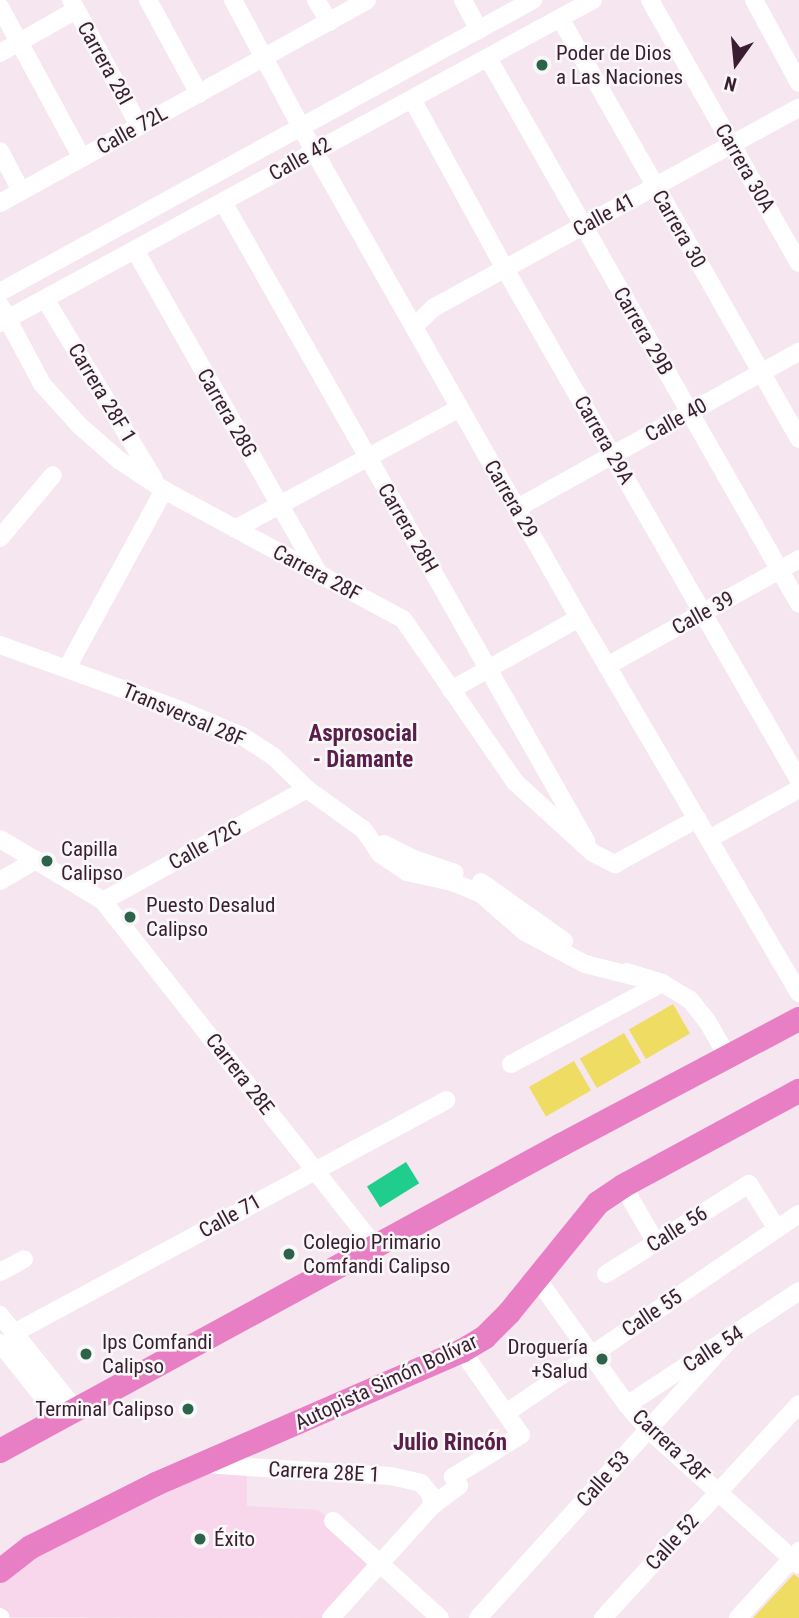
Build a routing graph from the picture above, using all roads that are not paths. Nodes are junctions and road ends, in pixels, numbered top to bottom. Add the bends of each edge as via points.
1 (148, 0) edge
2 (233, 0) edge
3 (316, 0) edge
4 (367, 0) edge
5 (463, 0) edge
6 (533, 0) edge
7 (593, 0) edge
8 (650, 0) edge
9 (754, 0) edge
10 (73, 5) edge
11 (0, 7) edge
12 (560, 18) junction
13 (329, 22) junction
14 (479, 30) junction
15 (19, 42) junction
16 (0, 52) edge
17 (265, 57) junction
18 (488, 58) junction
19 (799, 83) edge
20 (199, 94) junction
21 (412, 99) junction
22 (799, 108) edge
23 (139, 126) junction
24 (301, 127) junction
25 (732, 145) junction
26 (0, 151) edge
27 (314, 151) junction
28 (82, 158) junction
29 (655, 187) junction
30 (21, 191) junction
31 (223, 202) junction
32 (0, 203) edge
33 (583, 226) junction
34 (135, 250) junction
35 (799, 263) edge
36 (505, 269) junction
37 (0, 292) edge
38 (45, 299) junction
39 (3, 316) edge
40 (414, 327) junction
41 (799, 352) edge
42 (762, 373) junction
43 (460, 408) junction
44 (690, 412) junction
45 (799, 439) edge
46 (613, 455) junction
47 (368, 458) junction
48 (53, 475) dead end
49 (161, 488) junction
50 (280, 505) junction
51 (517, 508) junction
52 (235, 529) junction
53 (0, 538) edge
54 (799, 559) edge
55 (779, 570) junction
56 (320, 576) junction
57 (799, 604) edge
58 (703, 612) junction
59 (579, 618) junction
60 (0, 645) edge
61 (607, 666) junction
62 (67, 668) junction
63 (490, 668) junction
64 (452, 690) junction
65 (799, 780) edge
66 (307, 789) junction
67 (799, 789) edge
68 (697, 819) junction
69 (0, 839) edge
70 (709, 839) junction
71 (593, 853) junction
72 (36, 860) junction
73 (0, 881) edge
74 (103, 901) junction
75 (662, 983) junction
76 (799, 993) edge
77 (799, 1019) edge
78 (727, 1055) junction
79 (511, 1064) dead end
80 (799, 1091) edge
81 (446, 1100) dead end
82 (315, 1169) junction
83 (623, 1185) junction
84 (799, 1214) edge
85 (777, 1229) junction
86 (655, 1241) junction
87 (376, 1248) junction
88 (24, 1259) dead end
89 (0, 1272) edge
90 (607, 1274) dead end
91 (536, 1277) junction
92 (799, 1291) edge
93 (0, 1315) edge
94 (7, 1338) edge
95 (729, 1339) junction
96 (462, 1350) junction
97 (591, 1355) junction
98 (799, 1404) edge
99 (627, 1405) junction
100 (67, 1413) junction
101 (506, 1413) junction
102 (648, 1429) junction
103 (0, 1451) edge
104 (200, 1463) junction
105 (719, 1491) junction
106 (432, 1506) junction
107 (333, 1521) dead end
108 (797, 1558) edge
109 (380, 1564) junction
110 (0, 1571) edge
111 (331, 1618) edge
112 (440, 1618) edge
113 (478, 1618) edge
114 (603, 1618) edge
115 (738, 1618) edge

1 - 20 street
2 - 17 street, Carrera 29
3 - 13 street
4 - 13 street, Calle 72L
5 - 14 street
6 - 14 street, Calle 42
7 - 12 street, Calle 42
8 - 25 street, Carrera 30A
9 - 19 street
10 - 15 street
10 - 23 street, Carrera 28I
11 - 15 street
12 - 18 street, Calle 42
12 - 29 street, Carrera 30
13 - 17 street, Calle 72L
14 - 24 street, Calle 42
15 - 16 street
15 - 28 street
17 - 20 street, Calle 72L
17 - 24 street, Carrera 29
18 - 21 street, Calle 42
18 - 33 street, Carrera 29B
20 - 23 street, Calle 72L
21 - 27 street, Calle 42
21 - 36 street, Carrera 29A
22 - 25 street, Calle 41
23 - 28 street, Calle 72L
24 - 27 street, Carrera 29
24 - 37 street, Calle 42
25 - 29 street, Calle 41
25 - 35 street, Carrera 30A
26 - 30 street
27 - 31 street, Calle 42
27 - 40 street, Carrera 29
28 - 30 street, Calle 72L
29 - 33 street, Calle 41
29 - 42 street, Carrera 30
30 - 32 street, Calle 72L
31 - 34 street, Calle 42
31 - 47 street, Carrera 28H
33 - 36 street, Calle 41
33 - 44 street, Carrera 29B
34 - 38 street, Calle 42
34 - 50 street, Carrera 28G
36 - 40 street, Calle 41 via 433,308
36 - 46 street, Carrera 29A
38 - 39 street, Calle 42
38 - 49 street, Carrera 28F 1
39 - 49 street, Carrera 28F via 49,392 80,426
40 - 43 street, Carrera 29
41 - 42 street, Calle 40
42 - 44 street, Calle 40
42 - 45 street, Carrera 30
43 - 47 street
43 - 51 street, Carrera 29
44 - 46 street, Calle 40
44 - 55 street, Carrera 29B
46 - 51 street, Calle 40
46 - 58 street, Carrera 29A
47 - 50 street
47 - 63 street, Carrera 28H
48 - 53 street
49 - 52 street, Carrera 28F
49 - 62 street
50 - 52 street
50 - 56 street, Carrera 28G
51 - 59 street, Carrera 29
52 - 56 street, Carrera 28F
54 - 55 street, Calle 39
55 - 57 street, Carrera 29B
55 - 58 street, Calle 39
56 - 64 street, Carrera 28F via 403,620
58 - 61 street, Calle 39
58 - 65 street, Carrera 29A
59 - 61 street, Carrera 29
59 - 63 street
60 - 62 street, Transversal 28F
61 - 68 street, Carrera 29
62 - 66 street, Transversal 28F via 242,736 274,757
63 - 64 street
63 - 71 street, Carrera 28H
64 - 71 street, Carrera 28F via 515,782
66 - 74 street, Calle 72C
66 - 75 street, Transversal 28F via 364,830 380,855 407,872 481,894 525,932 585,964
67 - 70 street
68 - 70 street, Carrera 29
68 - 71 street, Carrera 28F via 615,864
69 - 72 street
70 - 76 street, Carrera 29
72 - 73 street
72 - 74 street
74 - 82 street, Carrera 28E
75 - 78 street via 690,1000
75 - 79 street
77 - 78 highway
78 - 87 highway
80 - 83 highway, Autopista Simón Bolívar
81 - 82 street, Calle 71
82 - 87 street, Carrera 28E
82 - 94 street, Calle 71
83 - 86 street
83 - 91 highway, Autopista Simón Bolívar via 598,1203
84 - 85 street, Calle 55
85 - 86 street, Calle 56 via 748,1184
85 - 97 street, Calle 55
86 - 90 street, Calle 56
87 - 100 highway
88 - 89 street
91 - 96 highway, Autopista Simón Bolívar via 485,1337
91 - 97 street, Carrera 28F
92 - 95 street, Calle 54
93 - 94 street
94 - 100 street
95 - 99 street, Calle 54
95 - 102 street, Calle 53
96 - 101 street
96 - 104 highway, Autopista Simón Bolívar
97 - 99 street, Carrera 28F
97 - 101 street, Calle 55
98 - 105 street, Calle 52
99 - 102 street, Carrera 28F
100 - 103 highway
101 - 106 street via 521,1436 453,1477 459,1486
102 - 105 street, Carrera 28F
102 - 113 street, Calle 53
104 - 106 street, Carrera 28E 1 via 391,1476 421,1483
104 - 110 highway, Autopista Simón Bolívar via 62,1530
105 - 108 street, Carrera 28F
105 - 114 street, Calle 52
106 - 109 street
107 - 109 street
108 - 115 street
109 - 111 street
109 - 112 street

